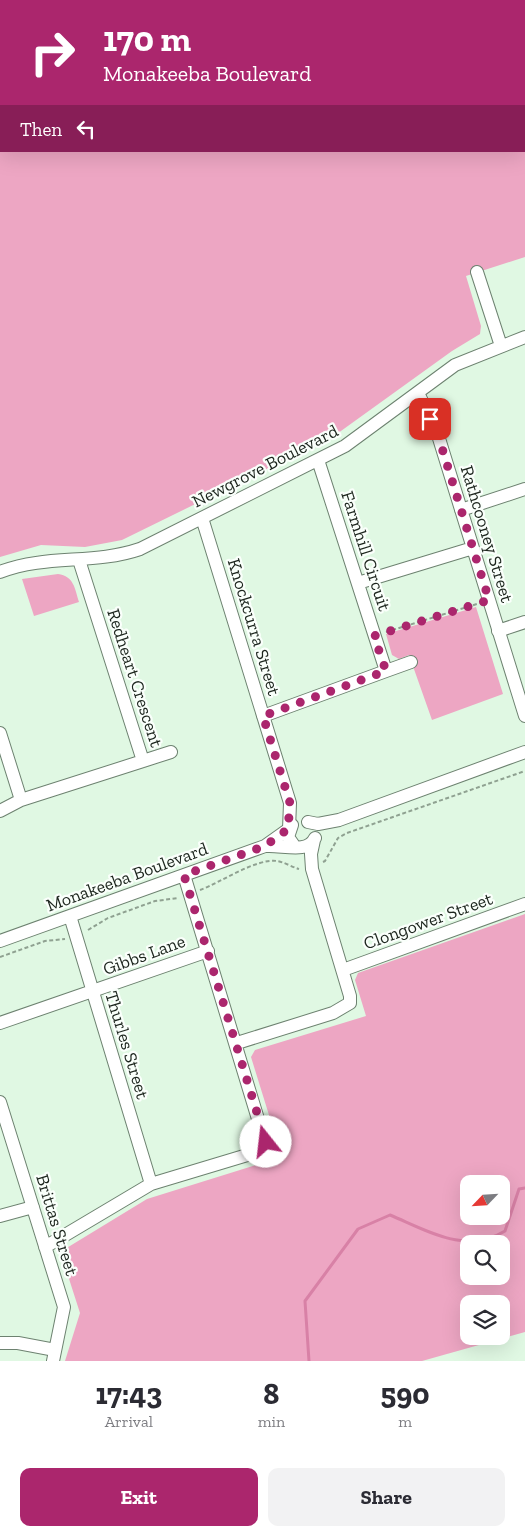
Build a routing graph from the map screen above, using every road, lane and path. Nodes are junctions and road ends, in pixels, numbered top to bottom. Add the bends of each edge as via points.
1 (477, 272) dead end
2 (525, 338) edge
3 (501, 346) junction
4 (418, 394) junction
5 (318, 460) junction
6 (525, 489) edge
7 (461, 510) junction
8 (202, 518) junction
9 (473, 548) junction
10 (79, 560) junction
11 (0, 572) edge
12 (358, 583) junction
13 (489, 600) junction
14 (525, 622) edge
15 (498, 631) junction
16 (374, 636) junction
17 (411, 662) dead end
18 (386, 671) junction
19 (263, 716) junction
20 (525, 716) edge
21 (0, 733) edge
22 (171, 752) dead end
23 (525, 752) edge
24 (143, 760) junction
25 (525, 771) edge
26 (21, 800) junction
27 (290, 803) junction
28 (0, 811) edge
29 (338, 820) junction
30 (308, 822) junction
31 (289, 829) junction
32 (315, 840) junction
33 (265, 846) junction
34 (295, 847) junction
35 (312, 867) junction
36 (184, 875) junction
37 (190, 894) junction
38 (525, 904) edge
39 (70, 916) junction
40 (76, 935) junction
41 (0, 941) edge
42 (208, 951) junction
43 (0, 957) edge
44 (343, 970) junction
45 (93, 992) junction
46 (0, 1023) edge
47 (237, 1044) junction
48 (0, 1102) edge
49 (151, 1184) junction
50 (33, 1206) junction
51 (0, 1216) edge
52 (45, 1247) junction
53 (0, 1343) edge
54 (54, 1355) edge

1 - 3 street
2 - 3 street, Newgrove Boulevard
3 - 4 street, Newgrove Boulevard via 455,366
4 - 5 street, Newgrove Boulevard via 345,446
4 - 7 street, Rathcooney Street via 437,432
5 - 8 street, Newgrove Boulevard
5 - 12 street, Farmhill Circuit
6 - 7 street
7 - 9 street, Rathcooney Street
8 - 10 street, Newgrove Boulevard via 140,549 118,556
8 - 19 street, Knockcurra Street
9 - 12 street
9 - 13 street, Rathcooney Street
10 - 11 street, Newgrove Boulevard via 20,564
10 - 24 street, Redheart Crescent
12 - 16 street, Farmhill Circuit
13 - 15 street, Rathcooney Street
13 - 16 path
14 - 15 street
15 - 20 street, Rathcooney Street
16 - 18 street, Farmhill Circuit
17 - 18 street
18 - 19 street
19 - 27 street, Knockcurra Street
21 - 26 street
22 - 24 street
23 - 29 street
24 - 26 street, Redheart Crescent
25 - 35 path via 347,833 338,838 326,861
26 - 28 street, Redheart Crescent
27 - 30 street, Knockcurra Street
27 - 31 street, Knockcurra Street
29 - 30 street via 318,824
29 - 32 street via 320,832
30 - 31 street via 297,821
30 - 32 street via 314,828
31 - 33 street, Monakeeba Boulevard
31 - 34 street via 288,837
32 - 34 street via 308,847
32 - 35 street
33 - 34 street, Monakeeba Boulevard
33 - 36 street, Monakeeba Boulevard
34 - 35 street
35 - 37 path via 301,870 279,861 270,861 224,877
35 - 44 street
36 - 37 street
36 - 39 street, Monakeeba Boulevard
37 - 40 path via 155,901 108,918 95,928
37 - 42 street
38 - 44 street, Clongower Street
39 - 40 street, Thurles Street
39 - 41 street, Monakeeba Boulevard
40 - 43 path via 45,941
40 - 45 street, Thurles Street
42 - 45 street, Gibbs Lane
42 - 47 street
44 - 47 street via 350,996 346,1007
45 - 46 street, Gibbs Lane
45 - 49 street, Thurles Street
47 - 49 street via 266,1142 254,1153
48 - 50 street, Brittas Street
49 - 52 street
50 - 51 street
50 - 52 street, Brittas Street
52 - 54 street, Brittas Street via 64,1307
53 - 54 street via 18,1343

